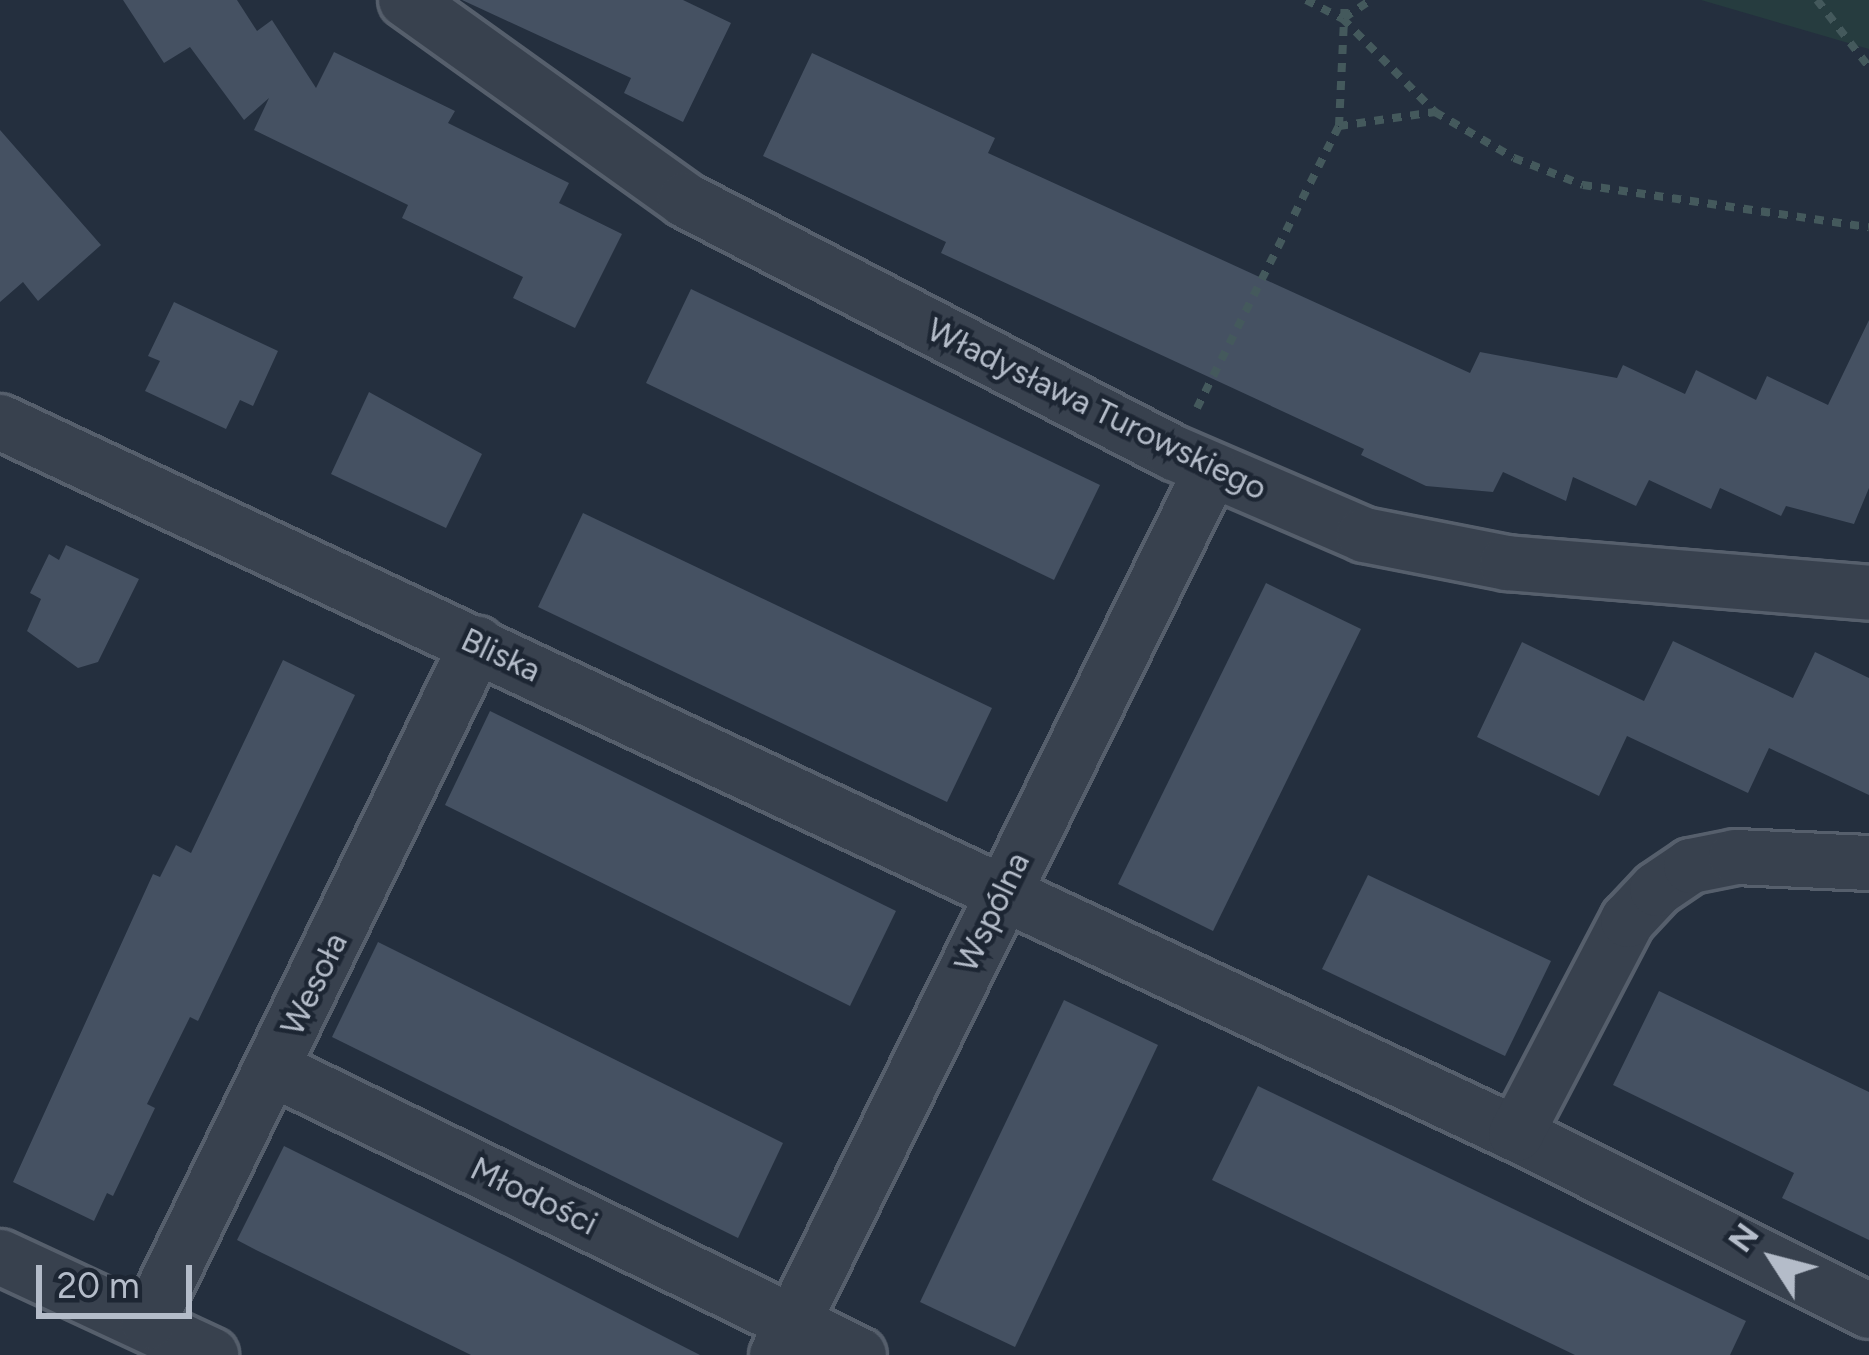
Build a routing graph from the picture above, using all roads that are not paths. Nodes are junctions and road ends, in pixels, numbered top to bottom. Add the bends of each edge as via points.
1 (413, 2) edge
2 (0, 422) edge
3 (1193, 462) junction
4 (1869, 592) edge
5 (477, 644) junction
6 (1869, 863) edge
7 (1002, 890) junction
8 (273, 1070) junction
9 (1516, 1134) junction
10 (0, 1257) edge
11 (1869, 1311) edge
12 (148, 1322) junction
13 (785, 1340) edge
14 (211, 1355) edge
15 (859, 1355) edge

1 - 3 street, Władysława Turowskiego via 686,200
2 - 5 street, Bliska
3 - 4 street, Władysława Turowskiego via 1364,535 1508,563
3 - 7 street, Wspólna
5 - 7 street, Bliska
5 - 8 street, Wesoła
6 - 9 street via 1736,857 1691,866 1657,889 1628,920
7 - 9 street, Bliska
7 - 13 street, Wspólna
8 - 12 street, Wesoła
8 - 13 street, Młodości
9 - 11 street, Bliska
10 - 12 street
12 - 14 street
13 - 15 street, Młodości

